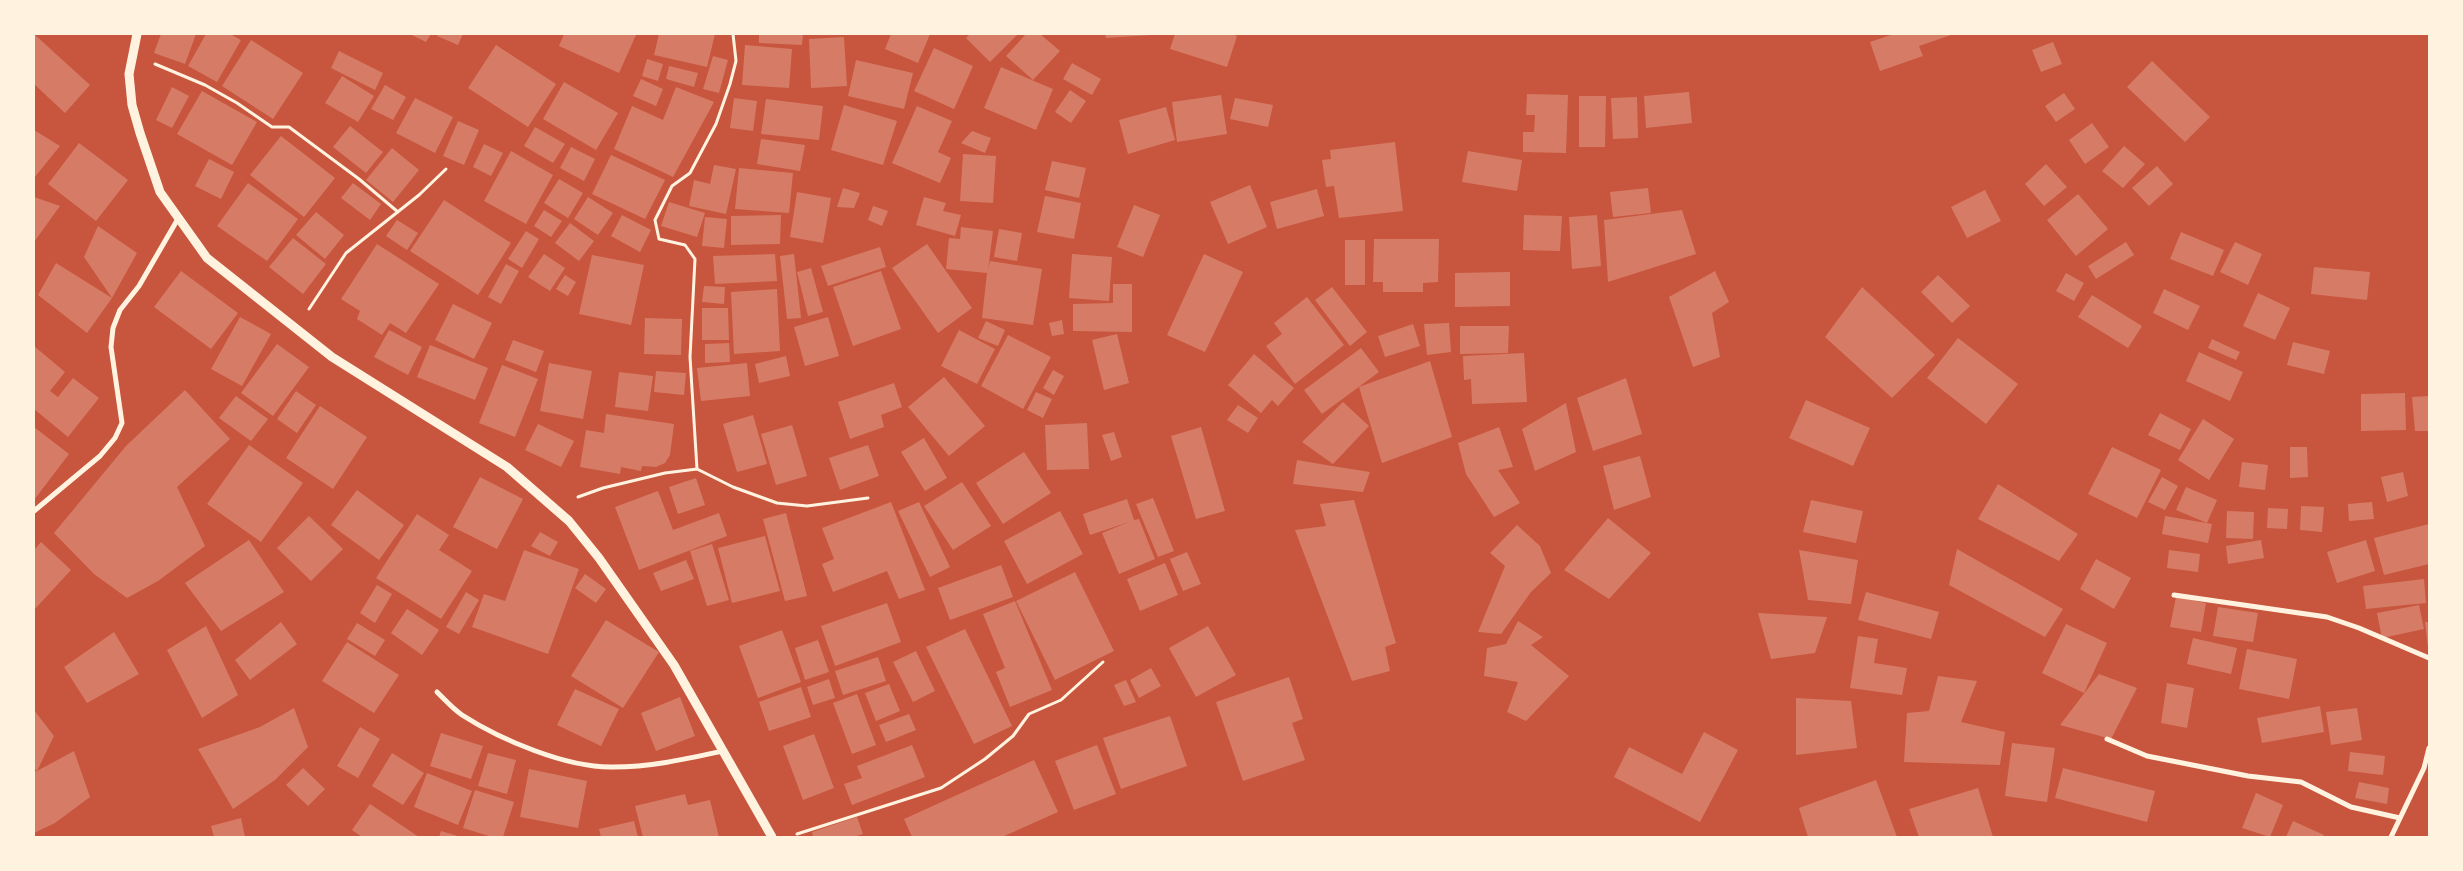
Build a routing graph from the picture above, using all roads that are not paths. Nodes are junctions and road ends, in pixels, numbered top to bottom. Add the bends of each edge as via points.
1 (137, 34) edge
2 (179, 216) junction
3 (34, 511) edge
4 (2174, 595) dead end
5 (2429, 658) edge
6 (437, 692) dead end
7 (2107, 739) dead end
8 (2429, 748) edge
9 (723, 751) junction
10 (2400, 818) junction
11 (772, 837) edge
12 (2391, 837) edge

1 - 2 street via 129,74 132,105 160,192
2 - 3 street via 120,310 113,328 110,347 122,423 115,438 100,456
2 - 9 street via 207,258 332,357 507,467 569,521 674,665
4 - 5 street via 2326,618 2359,628
6 - 9 street via 461,714 496,734 558,759 611,768 666,764
7 - 10 street via 2147,756 2248,776 2300,782 2351,807
8 - 10 street via 2424,768
9 - 11 street
10 - 12 street

